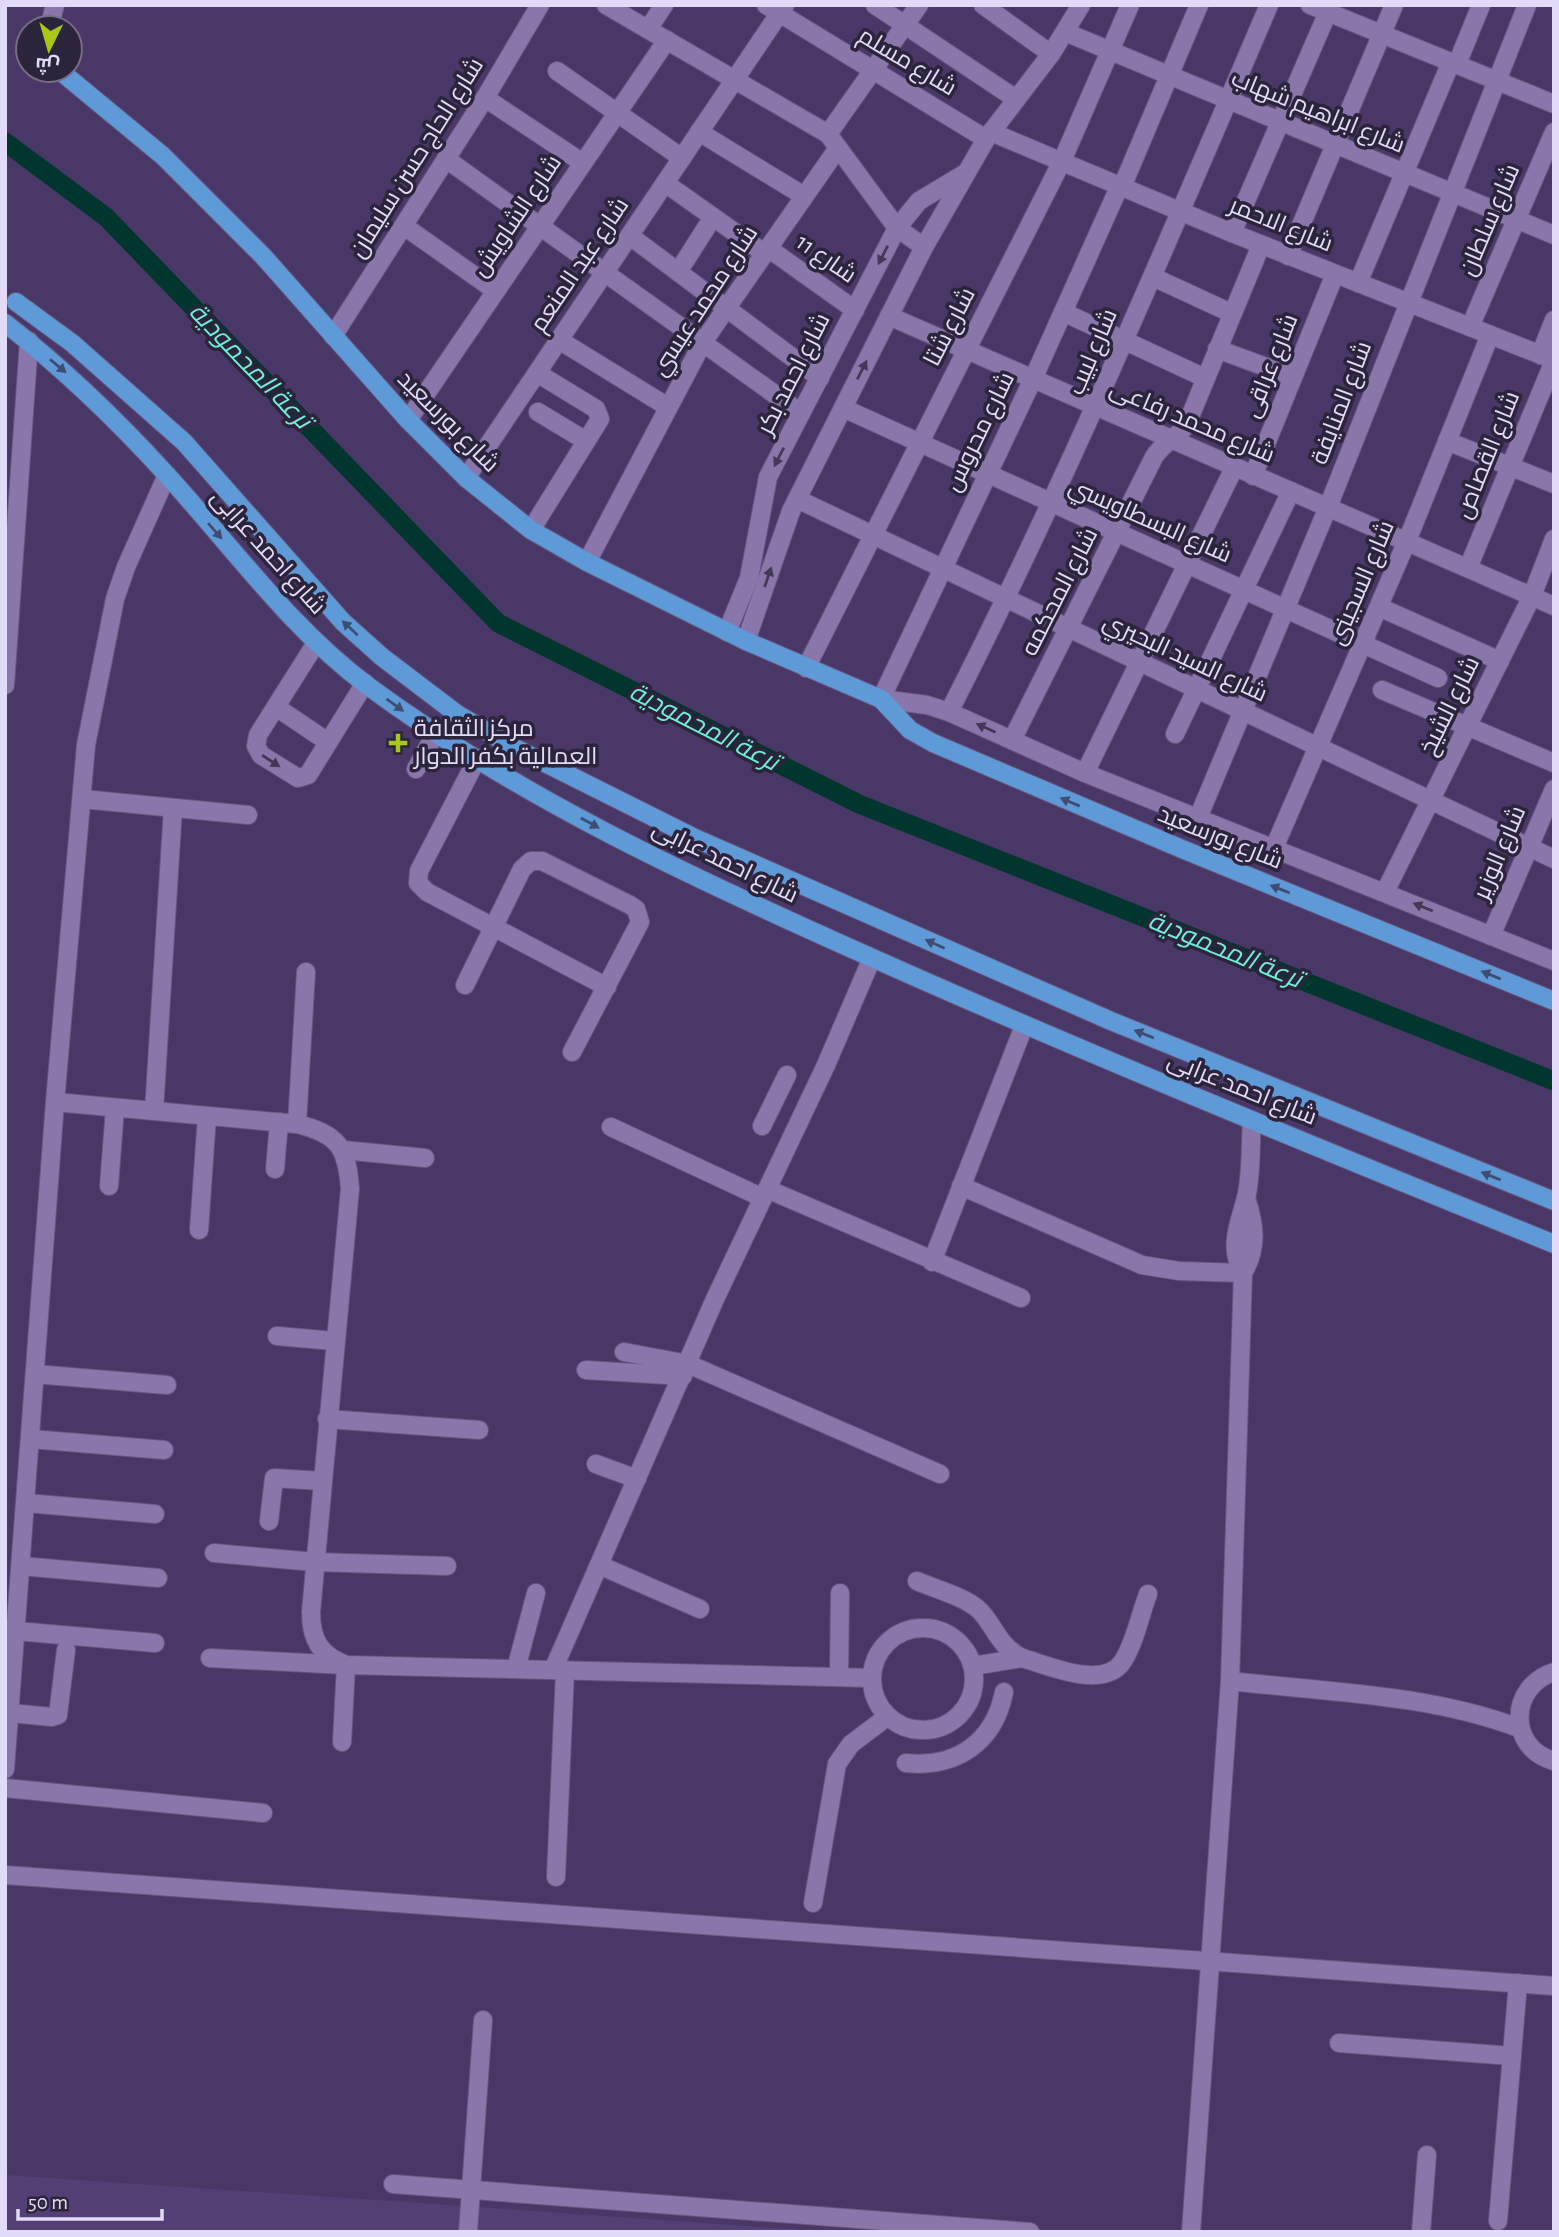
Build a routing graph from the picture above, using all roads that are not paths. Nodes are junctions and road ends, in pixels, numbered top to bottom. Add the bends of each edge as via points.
1 (540, 5) edge
2 (606, 5) edge
3 (664, 5) edge
4 (875, 5) edge
5 (919, 5) edge
6 (983, 5) edge
7 (1081, 5) edge
8 (1130, 5) edge
9 (1199, 5) edge
10 (1269, 5) edge
11 (1310, 5) edge
12 (1394, 5) edge
13 (1482, 5) edge
14 (1527, 5) edge
15 (777, 8) edge
16 (1328, 12) junction
17 (905, 24) junction
18 (648, 29) junction
19 (1065, 32) junction
20 (1381, 35) junction
21 (667, 40) junction
22 (1110, 51) junction
23 (1051, 54) junction
24 (1454, 63) junction
25 (873, 70) junction
26 (557, 71) dead end
27 (1168, 77) junction
28 (735, 79) junction
29 (1497, 81) junction
30 (76, 84) edge
31 (485, 98) junction
32 (1016, 99) junction
33 (1228, 102) junction
34 (1554, 104) edge
35 (617, 113) junction
36 (1280, 123) junction
37 (699, 132) junction
38 (1554, 132) edge
39 (989, 136) junction
40 (833, 141) junction
41 (1334, 146) junction
42 (682, 158) junction
43 (446, 159) junction
44 (1062, 161) junction
45 (583, 163) junction
46 (1404, 173) junction
47 (964, 174) junction
48 (665, 183) junction
49 (1121, 186) junction
50 (1451, 192) junction
51 (804, 196) junction
52 (1181, 211) junction
53 (713, 217) junction
54 (1516, 219) junction
55 (541, 225) junction
56 (404, 226) junction
57 (897, 228) junction
58 (1232, 233) junction
59 (1554, 235) edge
60 (630, 236) junction
61 (1261, 245) junction
62 (924, 247) junction
63 (766, 250) junction
64 (1288, 256) junction
65 (606, 271) junction
66 (678, 272) junction
67 (1335, 274) junction
68 (1153, 277) junction
69 (1359, 283) junction
70 (496, 291) junction
71 (1408, 302) junction
72 (16, 303) joint
73 (726, 308) junction
74 (855, 310) junction
75 (1063, 312) junction
76 (1231, 313) junction
77 (889, 316) junction
78 (5, 318) edge
79 (1554, 320) edge
80 (5, 323) edge
81 (1470, 327) junction
82 (1490, 335) junction
83 (333, 336) junction
84 (559, 340) junction
85 (29, 341) junction
86 (703, 342) junction
87 (1124, 342) junction
88 (1217, 349) junction
89 (966, 350) junction
90 (1549, 359) edge
91 (537, 373) junction
92 (1293, 377) junction
93 (820, 378) junction
94 (1205, 378) junction
95 (1033, 379) junction
96 (118, 384) junction
97 (99, 404) junction
98 (668, 408) junction
99 (843, 408) junction
100 (1096, 408) junction
101 (538, 412) dead end
102 (801, 414) junction
103 (408, 420) junction
104 (1169, 439) junction
105 (586, 441) junction
106 (1447, 441) junction
107 (919, 442) junction
108 (1510, 467) junction
109 (1234, 468) junction
110 (988, 473) junction
111 (167, 475) junction
112 (1252, 476) junction
113 (466, 478) junction
114 (1554, 484) edge
115 (1290, 491) junction
116 (1052, 503) junction
117 (761, 504) junction
118 (794, 505) junction
119 (1328, 507) junction
120 (758, 529) junction
121 (531, 530) junction
122 (1117, 533) junction
123 (783, 535) junction
124 (872, 535) junction
125 (1554, 539) edge
126 (1407, 541) junction
127 (587, 562) junction
128 (1186, 565) junction
129 (1468, 568) junction
130 (942, 569) junction
131 (1244, 589) junction
132 (1532, 596) junction
133 (1006, 599) junction
134 (1554, 606) edge
135 (1379, 607) junction
136 (1286, 609) junction
137 (1069, 630) junction
138 (727, 632) junction
139 (746, 641) junction
140 (316, 643) junction
141 (1363, 644) junction
142 (1500, 661) junction
143 (1138, 664) junction
144 (806, 668) junction
145 (1438, 678) dead end
146 (365, 683) junction
147 (5, 685) edge
148 (1196, 689) junction
149 (1382, 690) dead end
150 (881, 699) junction
151 (276, 707) junction
152 (949, 712) junction
153 (1242, 712) junction
154 (1467, 727) junction
155 (435, 734) junction
156 (1175, 734) dead end
157 (1012, 740) junction
158 (328, 742) junction
159 (1318, 748) junction
160 (477, 759) junction
161 (1554, 763) edge
162 (416, 769) dead end
163 (1085, 773) junction
164 (1554, 789) edge
165 (82, 799) junction
166 (1431, 801) junction
167 (173, 808) junction
168 (248, 815) dead end
169 (1198, 818) junction
170 (1529, 847) junction
171 (1274, 848) junction
172 (1554, 859) edge
173 (1385, 892) junction
174 (494, 927) junction
175 (1491, 936) junction
176 (872, 958) junction
177 (1554, 961) edge
178 (306, 972) dead end
179 (465, 985) dead end
180 (607, 986) junction
181 (1554, 1001) edge
182 (1024, 1026) junction
183 (572, 1052) dead end
184 (787, 1075) dead end
185 (55, 1102) junction
186 (771, 1107) junction
187 (115, 1108) junction
188 (154, 1111) junction
189 (207, 1116) junction
190 (800, 1120) junction
191 (1252, 1120) junction
192 (288, 1123) junction
193 (762, 1126) dead end
194 (611, 1127) dead end
195 (343, 1150) junction
196 (425, 1158) dead end
197 (275, 1169) dead end
198 (109, 1186) dead end
199 (961, 1186) junction
200 (765, 1193) junction
201 (1554, 1201) edge
202 (199, 1230) dead end
203 (1554, 1244) edge
204 (932, 1262) junction
205 (1242, 1273) junction
206 (1021, 1298) dead end
207 (277, 1336) dead end
208 (334, 1341) junction
209 (624, 1352) dead end
210 (586, 1370) dead end
211 (686, 1370) junction
212 (35, 1374) junction
213 (167, 1385) dead end
214 (327, 1419) junction
215 (479, 1430) dead end
216 (31, 1439) junction
217 (164, 1450) dead end
218 (597, 1464) dead end
219 (940, 1474) dead end
220 (637, 1479) junction
221 (322, 1481) junction
222 (26, 1503) junction
223 (155, 1514) dead end
224 (269, 1521) dead end
225 (214, 1553) dead end
226 (314, 1562) junction
227 (599, 1564) junction
228 (21, 1566) junction
229 (447, 1566) dead end
230 (158, 1578) dead end
231 (916, 1581) dead end
232 (536, 1593) dead end
233 (840, 1593) dead end
234 (1148, 1594) dead end
235 (700, 1609) dead end
236 (16, 1631) junction
237 (155, 1643) dead end
238 (66, 1650) dead end
239 (210, 1658) dead end
240 (1022, 1658) junction
241 (346, 1665) junction
242 (973, 1667) junction
243 (516, 1670) junction
244 (559, 1670) junction
245 (1554, 1672) edge
246 (839, 1677) junction
247 (871, 1678) junction
248 (1230, 1681) junction
249 (1004, 1692) dead end
250 (10, 1713) junction
251 (887, 1717) junction
252 (956, 1720) junction
253 (1519, 1728) junction
254 (342, 1742) dead end
255 (975, 1747) junction
256 (1554, 1761) edge
257 (905, 1763) dead end
258 (5, 1769) edge
259 (5, 1788) edge
260 (263, 1813) dead end
261 (5, 1875) edge
262 (556, 1877) dead end
263 (814, 1903) dead end
264 (1211, 1961) junction
265 (1518, 1983) junction
266 (1554, 1986) edge
267 (483, 2020) dead end
268 (1339, 2043) dead end
269 (1512, 2056) junction
270 (1427, 2155) dead end
271 (393, 2184) dead end
272 (470, 2189) junction
273 (1498, 2221) dead end
274 (468, 2232) edge
275 (1030, 2232) edge
276 (1191, 2232) edge
277 (1421, 2232) edge

1 - 31 street, شارع الحاج حسن سليمان
2 - 18 street
3 - 18 street
4 - 17 street
5 - 17 street, شارع محمد عيسي
6 - 23 street
7 - 19 street, شارع احمد بكر
8 - 22 street, شارع شتا
9 - 27 street, شارع محروس
10 - 33 street, شارع لبيب
11 - 16 street
12 - 20 street
13 - 24 street
14 - 29 street, شارع المنايفة
15 - 25 street, شارع مسلم
15 - 28 street, شارع عبد المنعم
16 - 20 street
16 - 36 street
17 - 25 street, شارع محمد عيسي
17 - 32 street
18 - 21 street
19 - 22 street, شارع ابراهيم شهاب
19 - 23 street, شارع احمد بكر
20 - 24 street
20 - 41 street
21 - 28 street
21 - 35 street, شارع الشاويش
22 - 27 street, شارع ابراهيم شهاب
22 - 44 street, شارع شتا
23 - 32 street, شارع احمد بكر
24 - 29 street
24 - 46 street
25 - 39 street, شارع مسلم
25 - 40 street, شارع محمد عيسي
26 - 35 street
27 - 33 street, شارع ابراهيم شهاب
27 - 49 street, شارع محروس
28 - 37 street, شارع عبد المنعم
28 - 40 street
29 - 34 street
29 - 50 street, شارع المنايفة
30 - 83 main road, شارع بورسعيد via 163,156 263,256
31 - 43 street, شارع الحاج حسن سليمان
31 - 45 street
32 - 39 street, شارع احمد بكر
33 - 36 street, شارع ابراهيم شهاب
33 - 52 street, شارع لبيب
35 - 42 street
35 - 45 street, شارع الشاويش
36 - 41 street, شارع ابراهيم شهاب
36 - 58 street
37 - 42 street, شارع عبد المنعم
37 - 51 street
38 - 54 street, شارع سلطان
39 - 44 street, شارع الاحمر
39 - 47 street, شارع احمد بكر
40 - 51 street, شارع محمد عيسي
40 - 57 street
41 - 46 street, شارع ابراهيم شهاب
41 - 64 street
42 - 48 street, شارع عبد المنعم
43 - 55 street
43 - 56 street, شارع الحاج حسن سليمان
44 - 49 street, شارع الاحمر
44 - 89 street, شارع شتا
45 - 55 street, شارع الشاويش
46 - 50 street, شارع ابراهيم شهاب
46 - 69 street
47 - 57 street, شارع احمد بكر via 919,201
47 - 62 street, شارع احمد بكر
48 - 53 street, شارع 11
48 - 60 street, شارع عبد المنعم
49 - 52 street, شارع الاحمر
49 - 75 street, شارع محروس
50 - 54 street, شارع ابراهيم شهاب
50 - 71 street, شارع المنايفة
51 - 63 street, شارع محمد عيسي
52 - 58 street, شارع الاحمر
52 - 68 street, شارع لبيب
53 - 63 street, شارع 11
53 - 66 street
54 - 59 street, شارع ابراهيم شهاب
54 - 81 street, شارع سلطان
55 - 65 street
55 - 70 street, شارع الشاويش
56 - 70 street
56 - 83 street, شارع الحاج حسن سليمان
57 - 62 street
57 -> 74 street, شارع احمد بكر
58 - 61 street, شارع الاحمر
60 - 65 street, شارع عبد المنعم
60 - 66 street
61 - 64 street, شارع الاحمر
61 - 76 street, شارع المحكمه
62 - 77 street, شارع احمد بكر
63 - 73 street, شارع محمد عيسي
63 - 74 street, شارع 11
64 - 67 street, شارع الاحمر
65 - 84 street, شارع عبد المنعم
65 - 86 street
66 - 73 street
67 - 69 street, شارع الاحمر
67 - 92 street, شارع عراقى
68 - 76 street
68 - 87 street, شارع لبيب
69 - 71 street, شارع الاحمر
70 - 103 street, شارع الشاويش
71 - 81 street, شارع الاحمر
71 - 119 street, شارع المنايفة
72 - 78 street
72 - 96 main road, شارع احمد عرابى via 72,343
73 - 86 street, شارع محمد عيسي
73 - 93 street
74 - 93 street, شارع احمد بكر
75 - 87 street
75 - 95 street, شارع محروس
76 - 88 street, شارع المحكمه
77 - 89 street, شارع محمد رفاعى
99 -> 77 street, شارع احمد بكر
79 - 90 street, شارع القصاص
80 - 85 main road, شارع احمد عرابى
81 - 82 street, شارع الاحمر
82 - 90 street, شارع الاحمر
82 - 106 street, شارع السجينى
83 - 103 main road, شارع بورسعيد
84 - 91 street, شارع عبد المنعم
84 - 98 street
85 -> 97 main road, شارع احمد عرابى
85 - 147 street
86 - 98 street, شارع محمد عيسي
86 - 102 street
87 - 94 street
87 - 100 street, شارع لبيب
88 - 92 street
88 - 94 street, شارع المحكمه
89 - 95 street, شارع محمد رفاعى
89 - 107 street, شارع شتا
90 - 108 street, شارع القصاص
91 - 105 street via 596,409 600,419
91 - 113 street, شارع عبد المنعم
92 - 112 street, شارع عراقى
93 - 102 street, شارع احمد بكر
94 - 104 street, شارع المحكمه via 1186,424 1179,435
95 - 100 street, شارع محمد رفاعى
95 - 110 street, شارع محروس
96 - 97 main road
201 -> 96 main road, شارع احمد عرابى via 1098,1016 696,839 514,748 424,691 343,622 184,442
97 - 111 main road, شارع احمد عرابى
98 - 127 street, شارع محمد عيسي
99 - 107 street, شارع البسطاويسي
99 - 118 street, شارع احمد بكر
100 - 104 street, شارع محمد رفاعى
100 - 116 street, شارع لبيب
101 - 105 street
102 -> 117 street, شارع احمد بكر via 768,477
103 - 113 main road, شارع بورسعيد
104 - 109 street, شارع محمد رفاعى
104 - 122 street, شارع المحكمه via 1154,457
105 - 121 street
106 - 108 street
106 - 126 street, شارع السجينى
107 - 110 street, شارع البسطاويسي
107 - 124 street, شارع شتا
108 - 114 street
108 - 129 street, شارع القصاص
109 - 112 street, شارع محمد رفاعى
109 - 128 street
110 - 116 street, شارع البسطاويسي
110 - 130 street, شارع محروس
111 -> 140 main road, شارع احمد عرابى
111 - 165 street via 115,599 86,745
112 - 115 street, شارع محمد رفاعى
113 - 121 main road, شارع بورسعيد
115 - 119 street, شارع محمد رفاعى
115 - 131 street
116 - 122 street, شارع البسطاويسي
116 - 133 street, شارع لبيب
117 - 118 street, شارع السيد البحيري
117 - 120 street, شارع احمد بكر
118 - 123 street, شارع احمد بكر
118 - 124 street, شارع السيد البحيري
119 - 126 street, شارع محمد رفاعى
119 - 136 street, شارع المنايفة
120 - 123 street
120 - 138 street, شارع احمد بكر via 749,578
121 - 127 main road, شارع بورسعيد
122 - 128 street, شارع البسطاويسي
122 - 137 street, شارع المحكمه
139 -> 123 street, شارع احمد بكر
124 - 130 street, شارع السيد البحيري
124 - 144 street, شارع شتا
125 - 132 street, شارع الشيخ
126 - 129 street, شارع محمد رفاعى
126 - 135 street, شارع السجينى
127 - 138 main road, شارع بورسعيد
128 - 131 street, شارع البسطاويسي
128 - 143 street
129 - 132 street, شارع محمد رفاعى
130 - 133 street, شارع السيد البحيري
130 - 150 street, شارع محروس
131 - 136 street, شارع البسطاويسي
131 - 148 street
132 - 134 street, شارع محمد رفاعى
132 - 142 street, شارع الشيخ
133 - 137 street, شارع السيد البحيري
133 - 152 street, شارع لبيب
135 - 141 street, شارع السجينى
135 - 142 street
136 - 141 street, شارع البسطاويسي
136 - 153 street, شارع المنايفة
137 - 143 street, شارع السيد البحيري
137 - 157 street, شارع المحكمه
138 - 139 main road, شارع بورسعيد
139 - 144 main road, شارع بورسعيد
140 - 146 main road, شارع احمد عرابى
140 - 151 street
141 - 145 street, شارع البسطاويسي
141 - 159 street, شارع السجينى
142 - 154 street, شارع الشيخ
143 - 148 street, شارع السيد البحيري
143 - 163 street
144 - 150 main road, شارع بورسعيد
146 -> 155 main road, شارع احمد عرابى
146 - 158 street
148 - 153 street, شارع السيد البحيري
148 - 156 street
149 - 154 street
150 - 152 street, شارع بورسعيد
181 -> 150 main road, شارع بورسعيد via 933,743 910,730
151 - 158 street
151 -> 158 street via 256,740 261,755 301,778 308,775
157 -> 152 street, شارع بورسعيد
153 - 159 street, شارع السيد البحيري
153 - 169 street, شارع المنايفة
154 - 161 street
154 - 166 street, شارع الشيخ
155 - 160 main road, شارع احمد عرابى
155 - 162 street
157 - 163 street, شارع بورسعيد
159 - 166 street, شارع السيد البحيري
159 - 171 street, شارع السجينى
160 - 174 street via 417,877 427,892
160 -> 176 main road, شارع احمد عرابى via 663,861
163 - 169 street, شارع بورسعيد
164 - 170 street, شارع الوزير
165 - 167 street
165 - 185 street
166 - 170 street, شارع السيد البحيري
166 - 173 street, شارع الشيخ
167 - 168 street
167 - 188 street
169 - 171 street, شارع بورسعيد
170 - 172 street, شارع السيد البحيري
170 - 175 street, شارع الوزير
171 - 173 street, شارع بورسعيد
175 -> 173 street, شارع بورسعيد
174 - 179 street
174 - 180 street
174 - 180 street via 522,869 531,860 542,861 630,905 640,922
175 - 177 street, شارع بورسعيد
176 - 182 main road, شارع احمد عرابى
176 - 190 street
178 - 192 street
180 - 183 street
182 - 191 main road, شارع احمد عرابى
182 - 199 street
184 - 186 street
185 - 187 street
185 - 212 street
186 - 190 street
186 - 193 street
187 - 188 street
187 - 198 street
188 - 189 street
189 - 192 street
189 - 202 street
190 - 200 street
191 - 203 main road, شارع احمد عرابى
191 - 205 street via 1246,1198 1254,1248
192 - 195 street via 330,1136
192 - 197 street
194 - 200 street
195 - 196 street
195 - 208 street via 350,1189
199 - 204 street
199 - 205 street via 1142,1265
200 - 204 street
200 - 211 street
204 - 206 street
205 - 248 street
207 - 208 street
208 - 214 street
209 - 211 street
210 - 211 street
211 - 219 street
211 - 220 street
212 - 213 street
212 - 216 street
214 - 215 street
214 - 221 street
216 - 217 street
216 - 222 street
218 - 220 street
220 - 227 street
221 - 224 street via 274,1478
221 - 226 street
222 - 223 street
222 - 228 street
225 - 226 street
226 - 229 street
226 - 241 street via 311,1630 317,1646
227 - 235 street
227 - 244 street
228 - 230 street
228 - 236 street
231 - 240 street via 974,1606 1003,1646
232 - 243 street
233 - 246 street
234 - 240 street via 1124,1659 1112,1671 1086,1674
236 - 237 street
236 - 250 street
238 - 250 street via 58,1715
239 - 241 street
240 - 242 street
241 - 243 street
241 - 254 street
242 - 247 street via 956,1639 935,1629 912,1628 891,1638 876,1656
242 - 252 street via 970,1702
243 - 244 street
244 - 246 street
244 - 262 street
245 - 253 street via 1528,1688 1518,1714
246 - 247 street
247 - 251 street via 875,1699
248 - 253 street via 1434,1703
248 - 264 street
249 - 255 street via 995,1723
250 - 258 street
251 - 252 street via 921,1731
251 - 263 street via 851,1744 836,1764
252 - 255 street
253 - 256 street via 1534,1751
255 - 257 street via 942,1763
259 - 260 street
261 - 264 street
264 - 265 street
264 - 276 street
265 - 266 street
265 - 269 street
267 - 272 street
268 - 269 street
269 - 273 street
270 - 277 street
271 - 272 street
272 - 274 street
272 - 275 street

